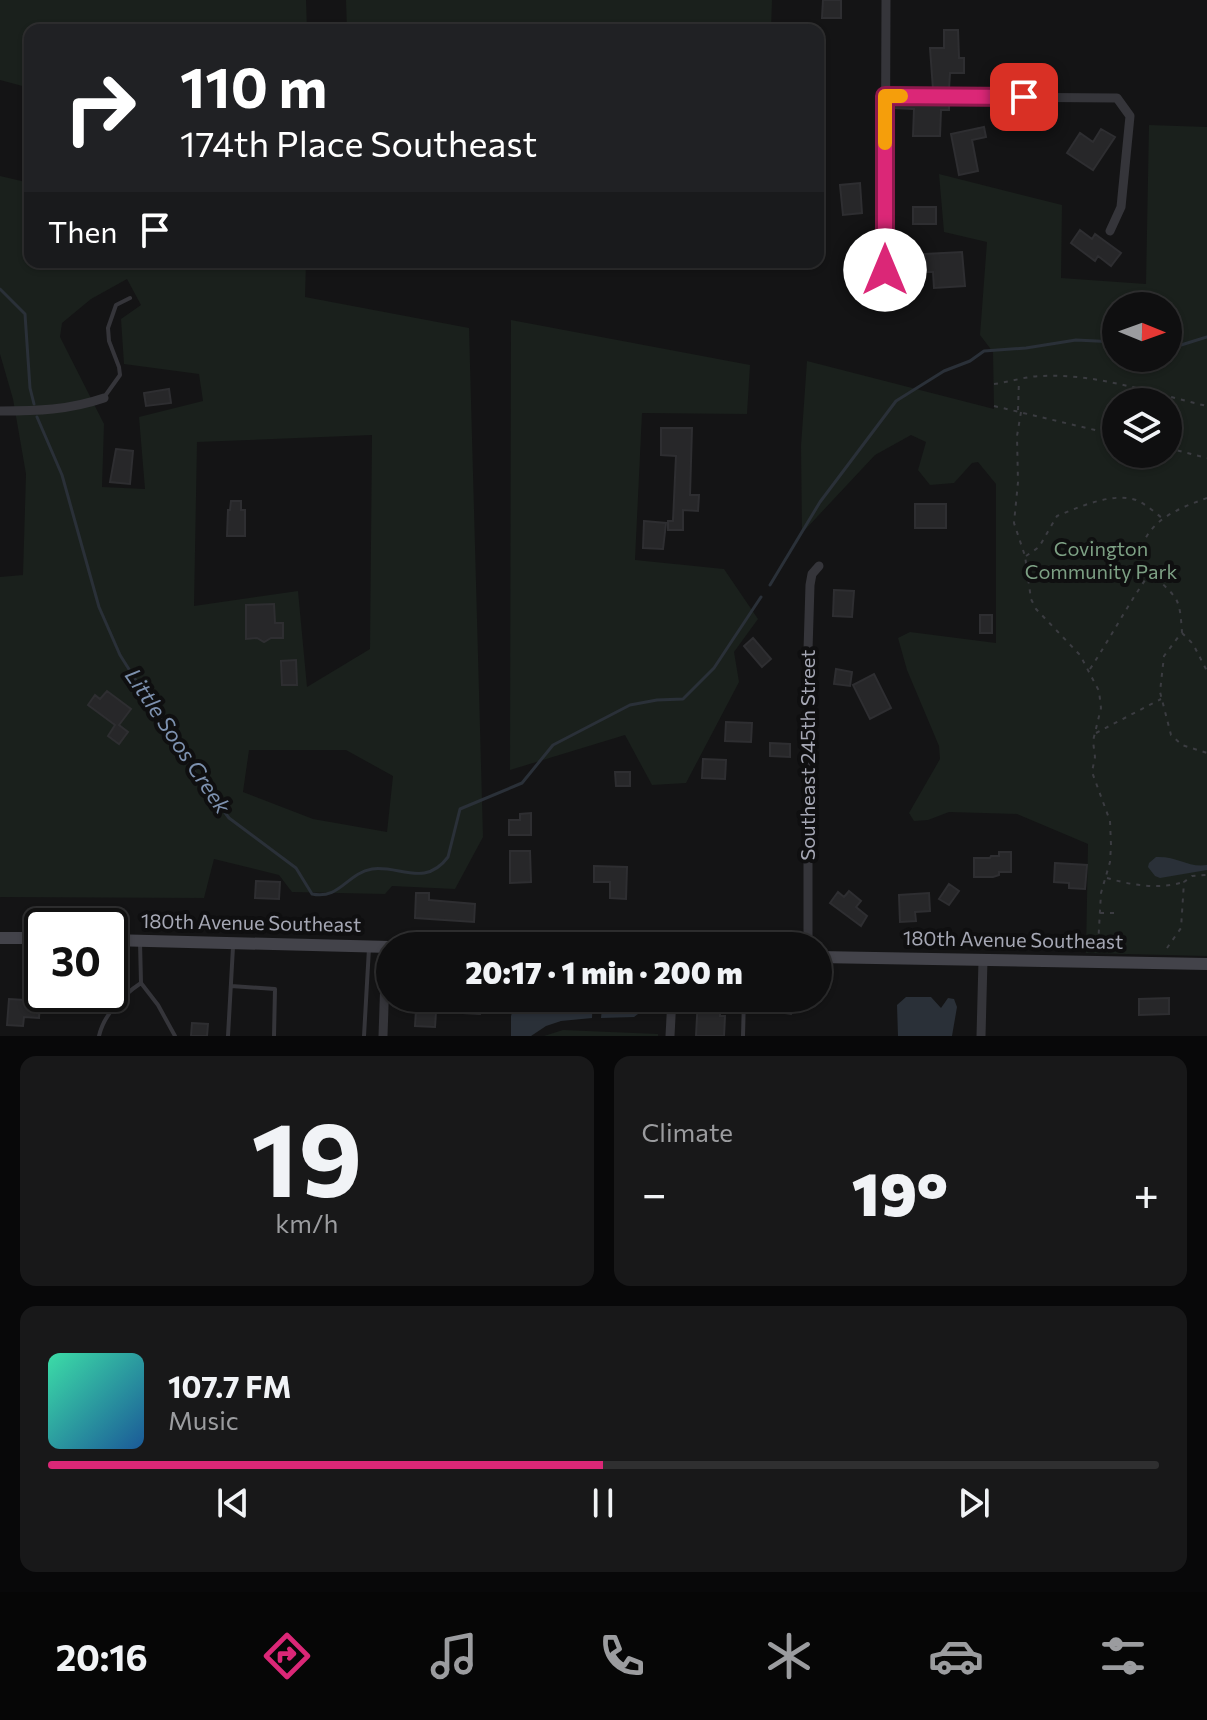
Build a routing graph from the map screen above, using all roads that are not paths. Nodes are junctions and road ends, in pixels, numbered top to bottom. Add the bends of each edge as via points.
1 (886, 0) edge
2 (885, 96) junction
3 (1110, 231) dead end
4 (885, 270) dead end
5 (130, 298) dead end
6 (104, 398) joint
7 (0, 411) edge
8 (819, 566) dead end
9 (808, 932) edge
10 (0, 938) edge
11 (24, 938) edge
12 (128, 940) edge
13 (140, 940) junction
14 (233, 942) junction
15 (369, 946) junction
16 (376, 946) edge
17 (832, 957) edge
18 (983, 960) junction
19 (1207, 964) edge
20 (141, 983) junction
21 (231, 986) junction
22 (384, 1012) edge
23 (671, 1012) edge
24 (744, 1012) edge
25 (99, 1036) edge
26 (175, 1036) edge
27 (228, 1036) edge
28 (274, 1036) edge
29 (364, 1036) edge
30 (383, 1036) edge
31 (670, 1036) edge
32 (743, 1036) edge
33 (981, 1036) edge

1 - 2 street
2 - 3 street via 1117,98 1130,116 1121,207
2 - 4 street
5 - 6 lane via 116,305 111,316 109,341 120,375
6 - 7 street via 49,411
8 - 9 street, Southeast 245th Street via 810,585 808,650
10 - 11 street
12 - 13 street, 180th Avenue Southeast
13 - 14 street, 180th Avenue Southeast
13 - 20 lane
14 - 15 street, 180th Avenue Southeast
14 - 21 lane
15 - 16 street, 180th Avenue Southeast
15 - 29 lane
17 - 18 street, 180th Avenue Southeast
18 - 19 street, 180th Avenue Southeast
18 - 33 street
20 - 25 lane via 123,995
20 - 26 lane
21 - 27 lane
21 - 28 lane via 275,989
22 - 30 street
23 - 31 street
24 - 32 lane

